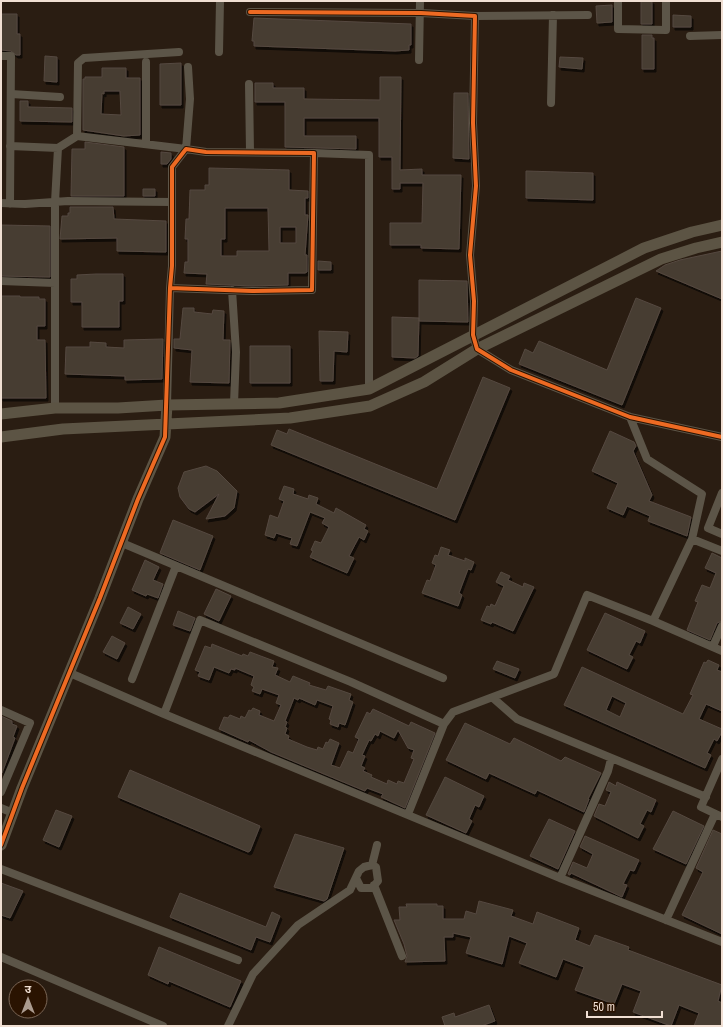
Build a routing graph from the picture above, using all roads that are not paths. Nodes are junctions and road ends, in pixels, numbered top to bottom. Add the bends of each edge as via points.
1 (220, 1) edge
2 (420, 1) edge
3 (618, 1) edge
4 (666, 1) edge
5 (250, 12) dead end
6 (421, 13) junction
7 (553, 15) junction
8 (588, 15) dead end
9 (475, 16) junction
10 (722, 35) edge
11 (690, 36) dead end
12 (179, 52) dead end
13 (219, 52) dead end
14 (1, 56) edge
15 (419, 60) dead end
16 (146, 62) dead end
17 (188, 66) dead end
18 (249, 84) dead end
19 (11, 94) junction
20 (60, 97) dead end
21 (551, 103) dead end
22 (77, 136) junction
23 (146, 144) junction
24 (10, 146) junction
25 (58, 148) junction
26 (186, 148) junction
27 (250, 152) junction
28 (314, 153) junction
29 (55, 202) junction
30 (172, 202) junction
31 (1, 203) edge
32 (10, 204) junction
33 (722, 225) edge
34 (722, 242) edge
35 (607, 266) junction
36 (619, 280) junction
37 (1, 281) edge
38 (55, 282) junction
39 (170, 288) junction
40 (232, 290) junction
41 (473, 334) junction
42 (477, 349) junction
43 (370, 389) junction
44 (234, 404) junction
45 (167, 405) junction
46 (56, 408) junction
47 (1, 414) edge
48 (630, 417) junction
49 (166, 423) junction
50 (1, 437) edge
51 (722, 437) edge
52 (722, 493) edge
53 (722, 534) edge
54 (692, 539) junction
55 (122, 543) junction
56 (722, 551) edge
57 (176, 566) junction
58 (653, 621) junction
59 (722, 626) edge
60 (713, 646) junction
61 (722, 651) edge
62 (70, 673) junction
63 (132, 678) dead end
64 (442, 678) dead end
65 (493, 698) junction
66 (1, 710) edge
67 (164, 714) junction
68 (444, 724) junction
69 (611, 759) junction
70 (722, 759) edge
71 (1, 792) edge
72 (706, 797) junction
73 (1, 808) edge
74 (13, 813) junction
75 (408, 814) junction
76 (719, 816) edge
77 (1, 845) edge
78 (377, 845) dead end
79 (372, 865) junction
80 (1, 870) edge
81 (356, 878) junction
82 (560, 878) junction
83 (374, 885) junction
84 (666, 920) junction
85 (722, 942) edge
86 (402, 956) dead end
87 (1, 957) edge
88 (238, 960) dead end
89 (163, 1026) edge
90 (228, 1026) edge

1 - 13 street
2 - 6 street
3 - 4 street via 618,28 666,30
5 - 6 street
6 - 9 street
6 - 15 street
7 - 8 street
7 - 9 street
7 - 21 street
9 - 41 street via 473,124 476,186 470,255 474,301
10 - 11 street
12 - 22 street via 84,58 78,63
14 - 19 street via 11,56
16 - 23 street
17 - 26 street via 190,99
18 - 27 street
19 - 20 street
19 - 24 street
22 - 23 street
22 - 25 street
23 - 26 street
24 - 25 street
24 - 32 street
25 - 29 street
26 - 27 street via 206,152
26 - 30 street via 172,167
27 - 28 street
28 - 40 street via 312,290
28 - 43 street via 369,155
29 - 30 street
29 - 32 street
29 - 38 street
30 - 39 street
31 - 32 street
33 - 35 main road via 644,248
34 - 36 main road via 662,259
35 - 36 main road
35 - 41 main road
36 - 42 main road
37 - 38 street
38 - 46 street
39 - 40 street
39 - 45 street
40 - 44 street via 236,352
41 - 42 street
41 - 43 main road
42 - 48 street via 511,370
42 - 49 main road via 424,382 370,406 290,418
43 - 44 main road via 279,403
44 - 45 main road
45 - 46 main road
45 - 49 main road
46 - 47 main road
48 - 51 street
48 - 54 street via 647,459 702,494
49 - 50 main road via 62,429
49 - 55 main road via 165,437
52 - 53 street via 708,528
54 - 56 street
54 - 58 street
55 - 57 street
55 - 62 main road
57 - 63 street
57 - 64 street
58 - 60 street
58 - 65 street via 586,595 554,674
59 - 60 street
60 - 61 street
62 - 67 street
62 - 74 main road
65 - 68 street via 453,712
65 - 69 street via 517,719
66 - 71 street via 30,723
67 - 68 street via 200,620 351,682
67 - 75 street
68 - 75 street
69 - 72 street
69 - 82 street
70 - 72 street
72 - 76 street via 701,807
73 - 74 street
74 - 77 main road
75 - 82 street
76 - 84 street
78 - 79 street
79 - 81 street via 359,871
79 - 83 street via 378,872 378,881
80 - 88 street
81 - 83 street via 361,888 372,888
81 - 90 street via 350,890 298,925 253,974
82 - 84 street
83 - 86 street
84 - 85 street
87 - 89 street

